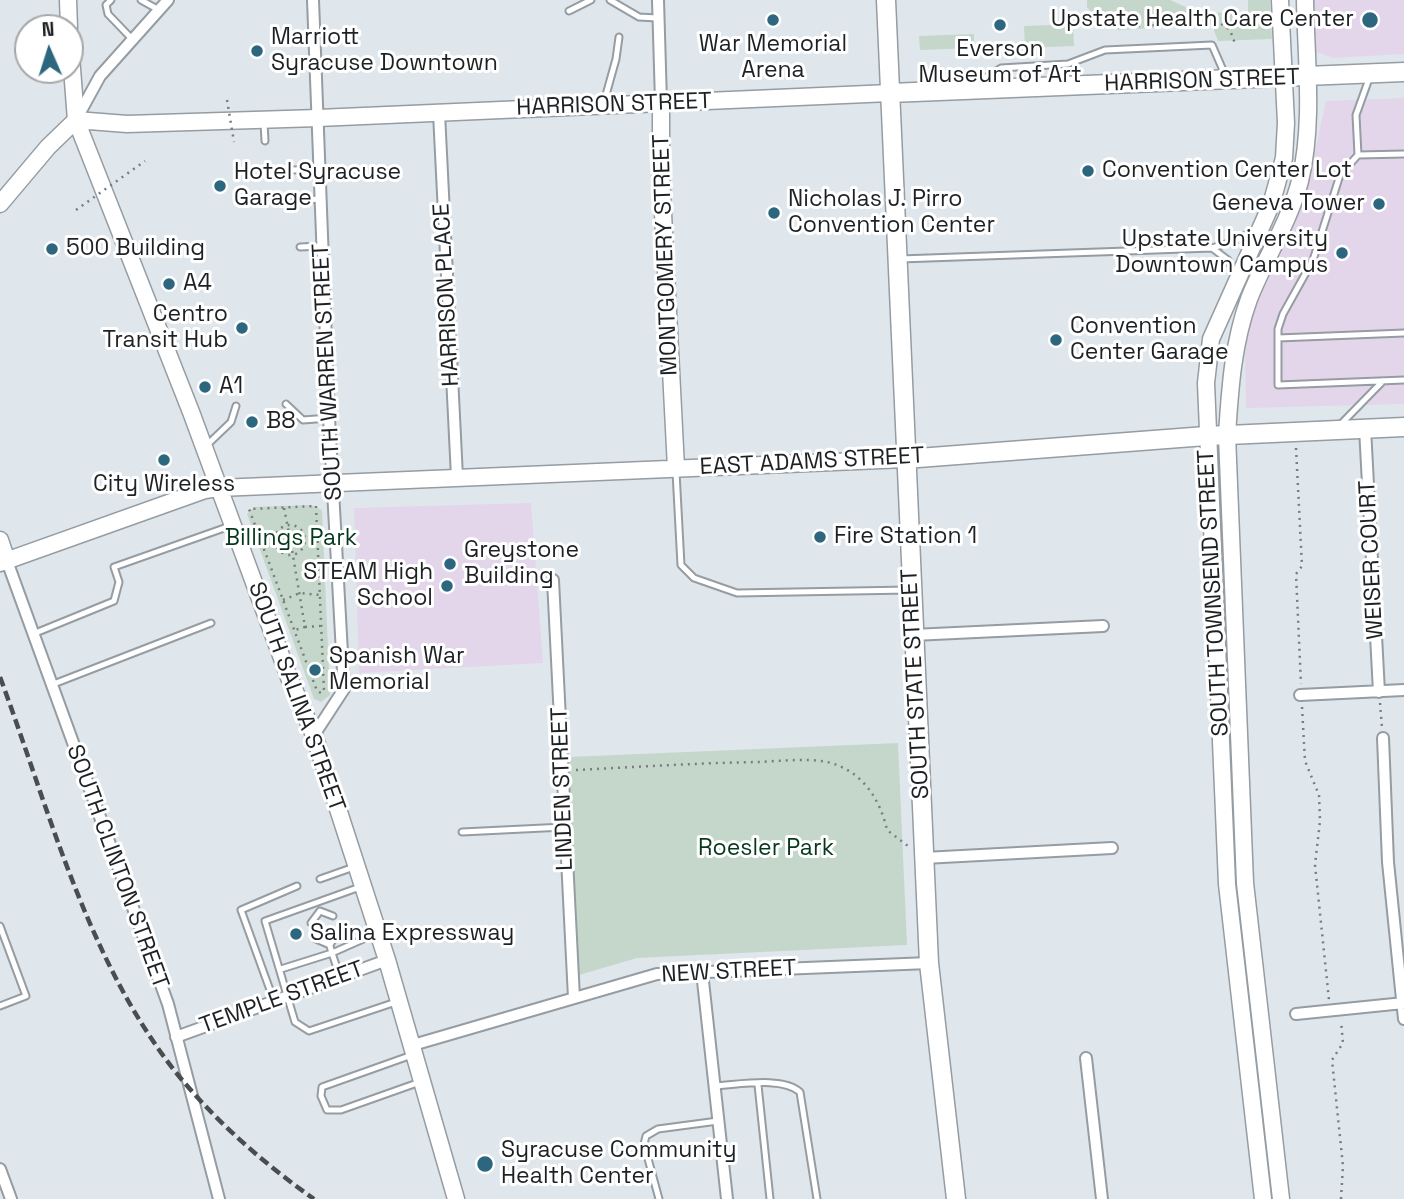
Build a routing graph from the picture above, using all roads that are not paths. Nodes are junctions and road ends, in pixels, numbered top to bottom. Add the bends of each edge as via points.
1 (111, 0) edge
2 (141, 0) edge
3 (168, 0) edge
4 (313, 0) edge
5 (591, 0) edge
6 (610, 0) edge
7 (658, 0) edge
8 (886, 0) edge
9 (1280, 0) edge
10 (1305, 0) edge
11 (159, 10) junction
12 (569, 11) dead end
13 (659, 18) junction
14 (619, 37) dead end
15 (132, 39) junction
16 (1404, 72) edge
17 (1371, 74) junction
18 (1306, 76) junction
19 (1283, 77) junction
20 (1227, 80) junction
21 (73, 84) edge
22 (967, 90) junction
23 (890, 93) junction
24 (662, 102) junction
25 (603, 105) junction
26 (439, 113) junction
27 (318, 118) junction
28 (76, 120) junction
29 (264, 120) junction
30 (265, 141) dead end
31 (1404, 154) edge
32 (1358, 155) junction
33 (319, 169) junction
34 (293, 170) dead end
35 (320, 200) junction
36 (295, 201) dead end
37 (0, 204) edge
38 (1262, 224) junction
39 (321, 246) junction
40 (300, 247) dead end
41 (1212, 247) junction
42 (152, 253) dead end
43 (127, 254) junction
44 (898, 259) junction
45 (1238, 278) junction
46 (1404, 333) edge
47 (1278, 338) junction
48 (1404, 380) edge
49 (1383, 381) junction
50 (286, 404) dead end
51 (236, 406) dead end
52 (328, 418) junction
53 (1404, 427) edge
54 (1366, 428) junction
55 (1336, 430) junction
56 (1227, 435) junction
57 (1206, 436) junction
58 (204, 448) junction
59 (905, 459) junction
60 (676, 468) junction
61 (457, 477) junction
62 (334, 482) junction
63 (219, 488) junction
64 (233, 525) junction
65 (0, 540) edge
66 (4, 562) edge
67 (553, 580) dead end
68 (912, 590) junction
69 (211, 624) dead end
70 (1103, 626) dead end
71 (33, 634) junction
72 (914, 635) junction
73 (51, 685) junction
74 (1404, 690) edge
75 (1379, 692) junction
76 (1296, 694) road end
77 (314, 734) junction
78 (1382, 738) road end
79 (565, 827) junction
80 (462, 832) dead end
81 (1226, 845) junction
82 (1243, 845) junction
83 (1112, 848) dead end
84 (924, 858) junction
85 (357, 866) junction
86 (320, 879) dead end
87 (297, 886) dead end
88 (363, 886) junction
89 (318, 902) junction
90 (320, 911) junction
91 (333, 916) dead end
92 (322, 919) dead end
93 (311, 923) dead end
94 (0, 926) edge
95 (378, 932) junction
96 (337, 933) dead end
97 (327, 936) dead end
98 (316, 939) dead end
99 (330, 946) junction
100 (332, 953) junction
101 (387, 960) junction
102 (929, 963) junction
103 (281, 969) junction
104 (702, 972) junction
105 (340, 977) junction
106 (289, 996) junction
107 (574, 998) junction
108 (275, 1001) junction
109 (399, 1001) junction
110 (1403, 1003) edge
111 (0, 1006) edge
112 (1296, 1014) dead end
113 (1404, 1019) edge
114 (1259, 1020) junction
115 (1241, 1021) junction
116 (176, 1037) junction
117 (414, 1050) junction
118 (1086, 1058) dead end
119 (423, 1080) junction
120 (758, 1084) junction
121 (714, 1086) junction
122 (718, 1121) junction
123 (0, 1169) edge
124 (11, 1199) edge
125 (219, 1199) edge
126 (456, 1199) edge
127 (659, 1199) edge
128 (727, 1199) edge
129 (770, 1199) edge
130 (817, 1199) edge
131 (956, 1199) edge
132 (1102, 1199) edge
133 (1263, 1199) edge
134 (1281, 1199) edge

1 - 15 lane via 106,5 108,14
2 - 11 lane
3 - 11 street
4 - 27 street, SOUTH WARREN STREET
5 - 12 lane
6 - 13 lane via 639,17
7 - 13 street, MONTGOMERY STREET
8 - 23 main road, SOUTH STATE STREET
9 - 19 main road, SOUTH TOWNSEND STREET
10 - 18 main road, SOUTH TOWNSEND STREET
11 - 15 street
13 - 24 street, MONTGOMERY STREET
14 - 25 lane
15 - 28 street via 100,76
16 - 17 main road, HARRISON STREET
17 - 18 main road, HARRISON STREET
17 - 32 lane via 1356,115
18 - 19 main road, HARRISON STREET
18 - 56 main road, SOUTH TOWNSEND STREET via 1307,136 1300,180 1238,332
19 - 20 main road, HARRISON STREET
19 - 38 main road, SOUTH TOWNSEND STREET via 1284,158
20 - 22 main road, HARRISON STREET
20 - 22 lane via 1212,45 1105,50 1068,64 1001,68
21 - 28 main road, SOUTH SALINA STREET
22 - 23 main road, HARRISON STREET
23 - 24 main road, HARRISON STREET
23 - 44 main road, SOUTH STATE STREET
24 - 25 main road, HARRISON STREET
24 - 60 main road, MONTGOMERY STREET via 661,174
25 - 26 main road, HARRISON STREET
26 - 27 main road, HARRISON STREET
26 - 61 street, HARRISON PLACE
27 - 29 main road, HARRISON STREET
27 - 33 street, SOUTH WARREN STREET
28 - 29 main road, HARRISON STREET via 127,124
28 - 37 main road
28 - 43 main road, SOUTH SALINA STREET
29 - 30 lane
31 - 32 lane
32 - 47 lane via 1340,175 1313,260 1283,314
33 - 34 lane
33 - 35 street, SOUTH WARREN STREET
35 - 36 lane
35 - 39 street, SOUTH WARREN STREET
38 - 41 lane via 1235,241
38 - 45 main road, SOUTH TOWNSEND STREET
39 - 40 lane
39 - 52 street, SOUTH WARREN STREET
41 - 44 lane
41 - 45 lane via 1228,260
42 - 43 lane
43 - 58 main road, SOUTH SALINA STREET
44 - 59 main road, SOUTH STATE STREET
45 - 57 main road, SOUTH TOWNSEND STREET via 1211,339
46 - 47 lane
47 - 49 lane via 1279,385
48 - 49 lane
49 - 55 lane
50 - 52 lane via 303,420
51 - 58 lane via 231,422
52 - 62 street, SOUTH WARREN STREET
53 - 54 main road, EAST ADAMS STREET
54 - 55 main road, EAST ADAMS STREET
54 - 75 street, WEISER COURT
55 - 56 main road, EAST ADAMS STREET
56 - 57 main road, EAST ADAMS STREET
56 - 82 main road, SOUTH TOWNSEND STREET
57 - 59 main road, EAST ADAMS STREET
57 - 81 main road, SOUTH TOWNSEND STREET
58 - 63 main road, SOUTH SALINA STREET
59 - 60 main road, EAST ADAMS STREET
59 - 68 main road, SOUTH STATE STREET
60 - 61 main road, EAST ADAMS STREET
60 - 68 lane via 681,565 694,578 737,593
61 - 62 main road, EAST ADAMS STREET
62 - 63 main road, EAST ADAMS STREET
62 - 77 street, SOUTH WARREN STREET via 344,689
63 - 64 main road, SOUTH SALINA STREET
63 - 66 main road, EAST ADAMS STREET
64 - 71 lane via 114,567 119,582 114,601
64 - 77 main road, SOUTH SALINA STREET
65 - 66 main road, SOUTH CLINTON STREET
66 - 71 street, SOUTH CLINTON STREET
67 - 79 street, LINDEN STREET
68 - 72 main road, SOUTH STATE STREET
69 - 73 lane
70 - 72 street
71 - 73 street, SOUTH CLINTON STREET
72 - 84 main road, SOUTH STATE STREET
73 - 116 street, SOUTH CLINTON STREET via 168,1004
74 - 75 street
75 - 76 street
77 - 85 main road, SOUTH SALINA STREET
78 - 110 street via 1388,862
79 - 80 lane
79 - 107 street, LINDEN STREET
81 - 82 street
81 - 115 main road, SOUTH TOWNSEND STREET
82 - 114 main road, SOUTH TOWNSEND STREET
83 - 84 street
84 - 102 main road, SOUTH STATE STREET
85 - 86 lane
85 - 88 main road, SOUTH SALINA STREET
87 - 108 lane via 241,910
88 - 89 lane
88 - 95 main road, SOUTH SALINA STREET
89 - 90 lane
89 - 103 lane via 265,921
90 - 91 lane
90 - 92 lane
90 - 93 lane
94 - 111 lane via 26,996
95 - 100 lane
95 - 101 main road, SOUTH SALINA STREET
96 - 99 lane
97 - 99 lane
98 - 99 lane
99 - 100 lane
100 - 103 lane
100 - 105 lane
101 - 105 street, TEMPLE STREET
101 - 109 main road, SOUTH SALINA STREET
102 - 104 street, NEW STREET
102 - 131 main road, SOUTH STATE STREET
103 - 106 lane
104 - 107 street, NEW STREET via 657,974
104 - 121 street
105 - 106 street, TEMPLE STREET
106 - 108 street, TEMPLE STREET
106 - 109 lane via 295,1021 309,1031
107 - 117 street, NEW STREET
108 - 116 street, TEMPLE STREET
109 - 117 main road, SOUTH SALINA STREET
110 - 112 street
110 - 113 street
114 - 115 street
114 - 134 main road, SOUTH TOWNSEND STREET
115 - 133 main road, SOUTH TOWNSEND STREET
116 - 125 street, SOUTH CLINTON STREET
117 - 119 main road, SOUTH SALINA STREET
117 - 119 lane via 322,1087 321,1096 327,1110 341,1110
118 - 132 street
119 - 126 main road, SOUTH SALINA STREET
120 - 121 lane
120 - 129 lane
120 - 130 lane via 786,1085 800,1093
121 - 122 street
122 - 127 lane via 650,1131 645,1144
122 - 128 street
123 - 124 street

